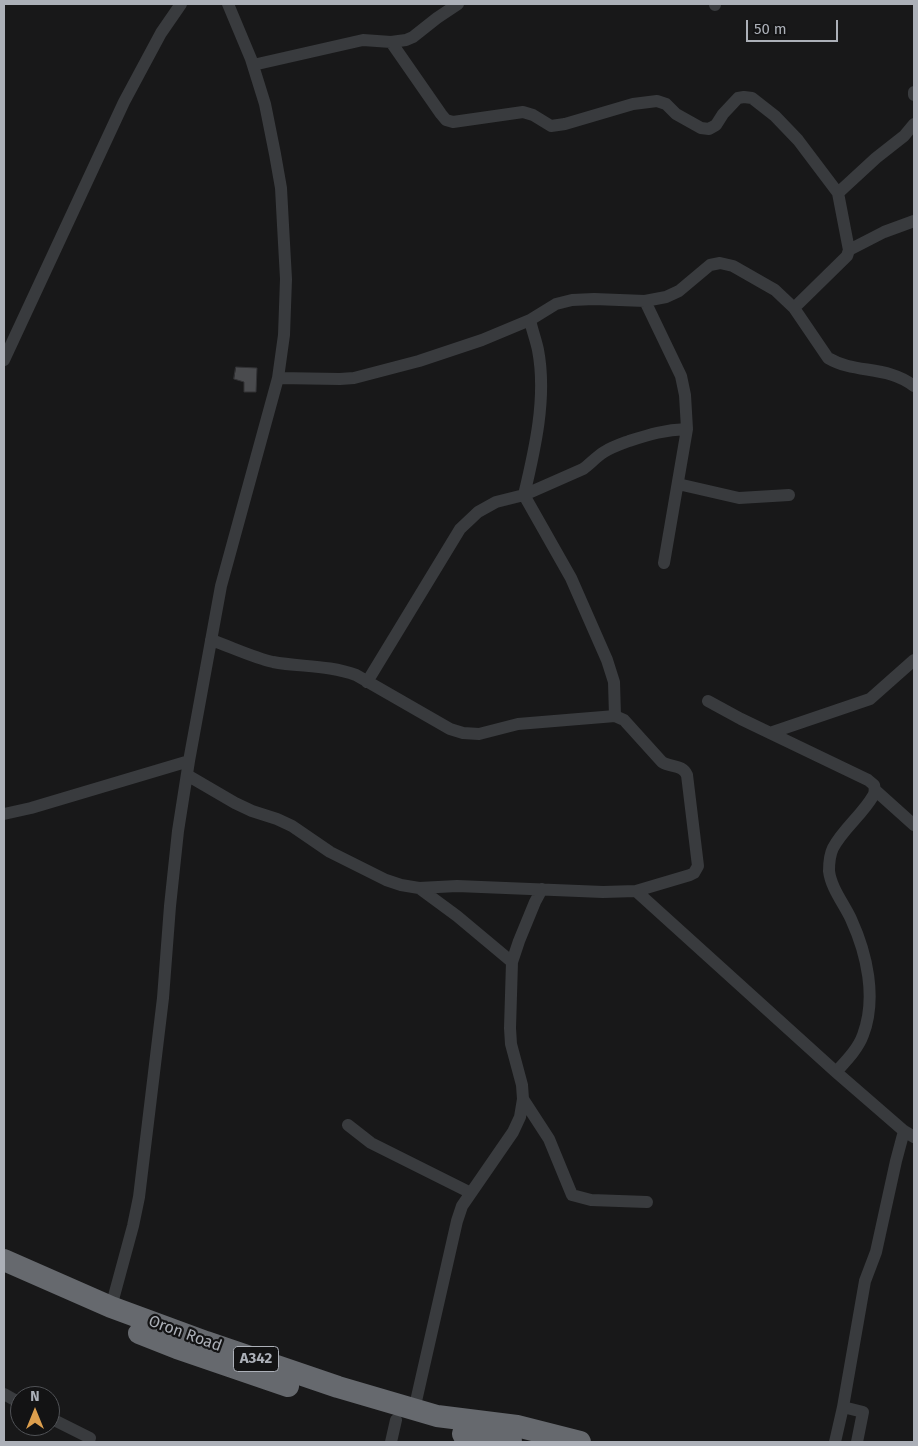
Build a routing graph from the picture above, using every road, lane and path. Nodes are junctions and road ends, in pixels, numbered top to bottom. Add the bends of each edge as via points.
1 (181, 4) edge
2 (228, 4) edge
3 (458, 4) edge
4 (391, 42) junction
5 (253, 65) junction
6 (914, 124) edge
7 (838, 193) junction
8 (914, 221) edge
9 (849, 250) junction
10 (645, 301) junction
11 (794, 308) junction
12 (530, 320) junction
13 (4, 360) edge
14 (278, 378) junction
15 (914, 386) edge
16 (687, 429) junction
17 (678, 484) junction
18 (524, 494) junction
19 (789, 494) dead end
20 (664, 563) dead end
21 (211, 640) junction
22 (914, 660) edge
23 (367, 682) junction
24 (708, 701) dead end
25 (615, 716) junction
26 (770, 733) junction
27 (189, 760) junction
28 (187, 775) junction
29 (875, 790) junction
30 (4, 814) edge
31 (914, 825) edge
32 (419, 888) junction
33 (542, 889) junction
34 (636, 891) junction
35 (512, 962) junction
36 (836, 1072) junction
37 (523, 1099) junction
38 (348, 1125) dead end
39 (909, 1134) edge
40 (471, 1194) junction
41 (647, 1202) dead end
42 (4, 1260) edge
43 (4, 1277) edge
44 (111, 1307) junction
45 (843, 1407) junction
46 (405, 1415) junction
47 (60, 1423) edge
48 (514, 1434) edge
49 (90, 1438) dead end
50 (391, 1442) edge
51 (580, 1442) edge
52 (834, 1442) edge
53 (857, 1442) edge

1 - 13 street via 161,33 124,102
2 - 5 street
3 - 4 street via 413,37
4 - 5 street via 363,40
4 - 7 street via 441,114 453,122 523,112 551,126 633,104 657,101 701,128 709,129 738,98 752,98 798,140
5 - 14 street via 265,104 281,188 286,278 284,335
6 - 7 street
7 - 9 street
8 - 9 street
9 - 11 street via 847,256
10 - 11 street via 679,291 710,265 720,263 733,266 775,290
10 - 12 street via 572,300 556,304
10 - 16 street via 681,376
11 - 15 street via 834,362 891,374
12 - 14 street via 437,355 354,378
12 - 18 street via 538,350 541,382 533,457
14 - 21 street via 221,586
16 - 17 street
16 - 18 street via 653,433 610,448 582,469
17 - 19 street via 739,498
17 - 20 street
18 - 23 street via 496,502 478,512 460,529
18 - 25 street via 571,578 607,660 614,682
21 - 23 street via 269,661 335,669
21 - 27 street
22 - 26 street via 870,699
23 - 25 street via 450,729 463,733 479,734 518,724
24 - 26 street
25 - 34 street via 624,720 662,762 685,771 698,866 690,875
26 - 29 street via 868,780
27 - 28 street
27 - 30 street
28 - 32 street via 234,803 292,826 330,852 386,880
28 - 44 street via 178,831 163,998 139,1197
29 - 31 street
29 - 36 street via 832,850 830,860 832,882 862,949 870,988 863,1035
32 - 33 street
32 - 35 street
33 - 34 street
33 - 35 street
34 - 36 street
35 - 37 street via 511,1044
36 - 39 street
37 - 40 street via 514,1132
37 - 41 street via 549,1139 572,1195 591,1200
38 - 40 street via 371,1143
39 - 45 street via 896,1161 876,1252 865,1281
40 - 46 street via 457,1221
42 - 44 highway, Oron Road / A342
43 - 46 highway, A342 via 177,1348 258,1376
44 - 46 highway, Oron Road / A342 via 319,1380
45 - 52 street
45 - 53 street via 863,1412
46 - 48 highway, Oron Road / A342 via 437,1416
46 - 50 street
47 - 49 street
48 - 51 highway, A342

